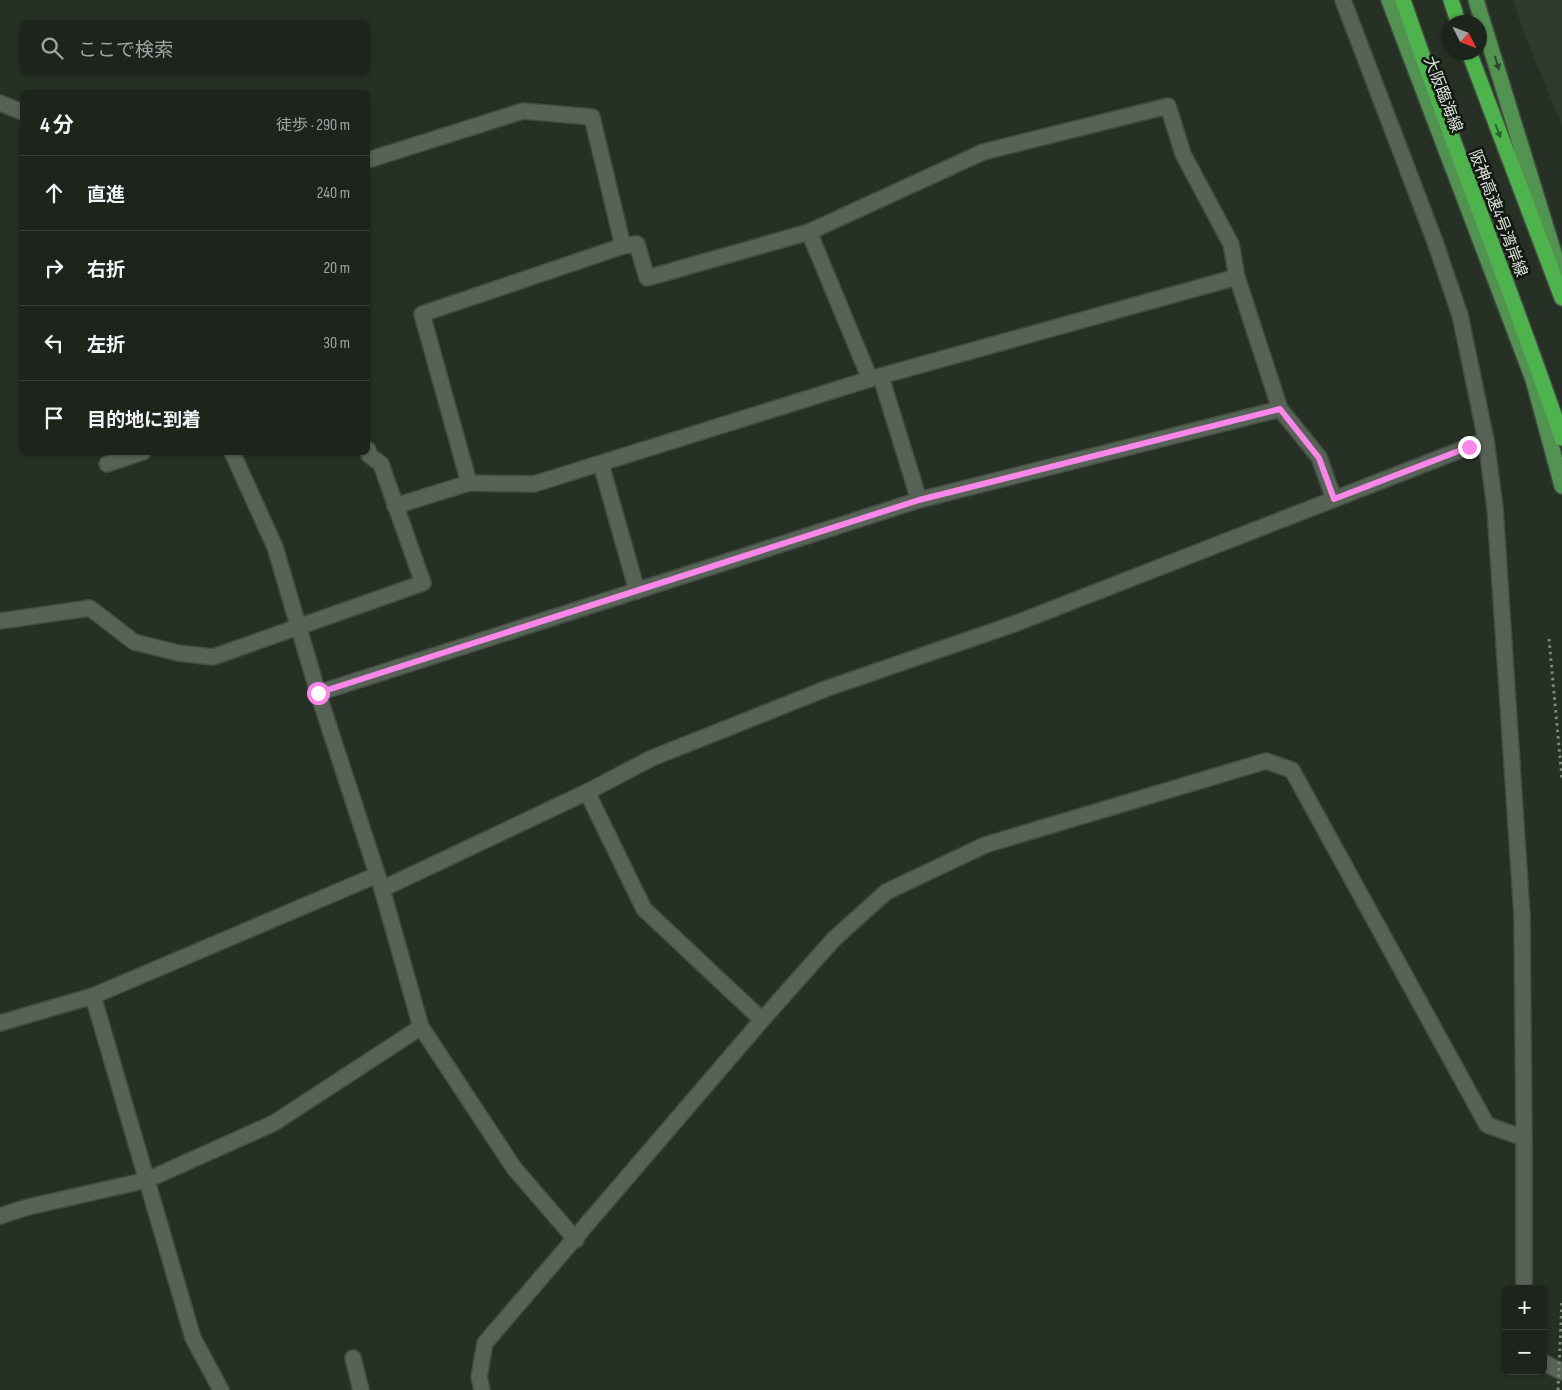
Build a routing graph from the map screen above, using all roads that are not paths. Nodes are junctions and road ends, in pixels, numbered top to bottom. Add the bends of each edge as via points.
1 (1343, 0) edge
2 (1389, 0) edge
3 (1398, 0) edge
4 (1403, 0) edge
5 (1451, 0) edge
6 (1476, 0) edge
7 (1456, 15) edge
8 (1472, 60) edge
9 (1438, 100) junction
10 (0, 102) edge
11 (20, 111) edge
12 (370, 159) edge
13 (809, 232) junction
14 (622, 246) junction
15 (1237, 277) junction
16 (1562, 279) edge
17 (1562, 298) edge
18 (876, 378) junction
19 (1280, 409) junction
20 (1562, 438) edge
21 (1486, 440) junction
22 (134, 455) edge
23 (233, 455) edge
24 (369, 455) edge
25 (108, 464) dead end
26 (601, 464) junction
27 (469, 483) junction
28 (1562, 486) edge
29 (1334, 499) junction
30 (919, 500) junction
31 (396, 506) junction
32 (637, 591) junction
33 (0, 621) edge
34 (298, 628) junction
35 (318, 693) junction
36 (587, 792) junction
37 (379, 882) junction
38 (93, 996) junction
39 (762, 1020) junction
40 (0, 1023) edge
41 (421, 1027) junction
42 (1524, 1138) junction
43 (147, 1180) junction
44 (0, 1216) edge
45 (576, 1240) junction
46 (1524, 1285) edge
47 (353, 1358) dead end
48 (1547, 1364) edge
49 (1562, 1372) edge
50 (221, 1390) edge
51 (361, 1390) edge
52 (482, 1390) edge

1 - 21 street via 1460,314
2 - 28 main road, 大阪臨海線 via 1533,379
3 - 9 highway
4 - 9 highway, 阪神高速4号湾岸線
5 - 7 highway
6 -> 16 main road
8 -> 17 highway, 阪神高速4号湾岸線
9 - 20 highway, 阪神高速4号湾岸線 via 1525,329
10 - 11 street
12 - 14 street via 523,111 592,117
13 - 14 street via 647,278 637,244
13 - 15 street via 983,152 1168,106 1183,154 1231,244
13 - 18 street
14 - 27 street via 422,314
15 - 18 street
15 - 19 street
18 - 26 street
18 - 30 street
19 - 29 street via 1319,458
19 - 30 street
21 - 29 street
21 - 42 street via 1495,508 1522,915
22 - 25 street
23 - 34 street via 275,548
24 - 31 street via 380,464
26 - 27 street via 534,484
26 - 32 street
27 - 31 street
29 - 36 street via 1014,624 819,692 652,758
30 - 32 street
31 - 34 street via 423,583
32 - 35 street
33 - 34 street via 90,608 134,642 178,653 213,657
34 - 35 street
35 - 37 street
36 - 37 street
36 - 39 street via 644,909
37 - 38 street
37 - 41 street
38 - 40 street
38 - 43 street
39 - 42 street via 834,939 886,892 986,844 1266,761 1292,770 1487,1125
39 - 45 street
41 - 43 street via 274,1123
41 - 45 street via 514,1168
42 - 46 street
43 - 44 street
43 - 50 street via 194,1338
45 - 52 street via 485,1343 479,1377
47 - 51 street
48 - 49 street

